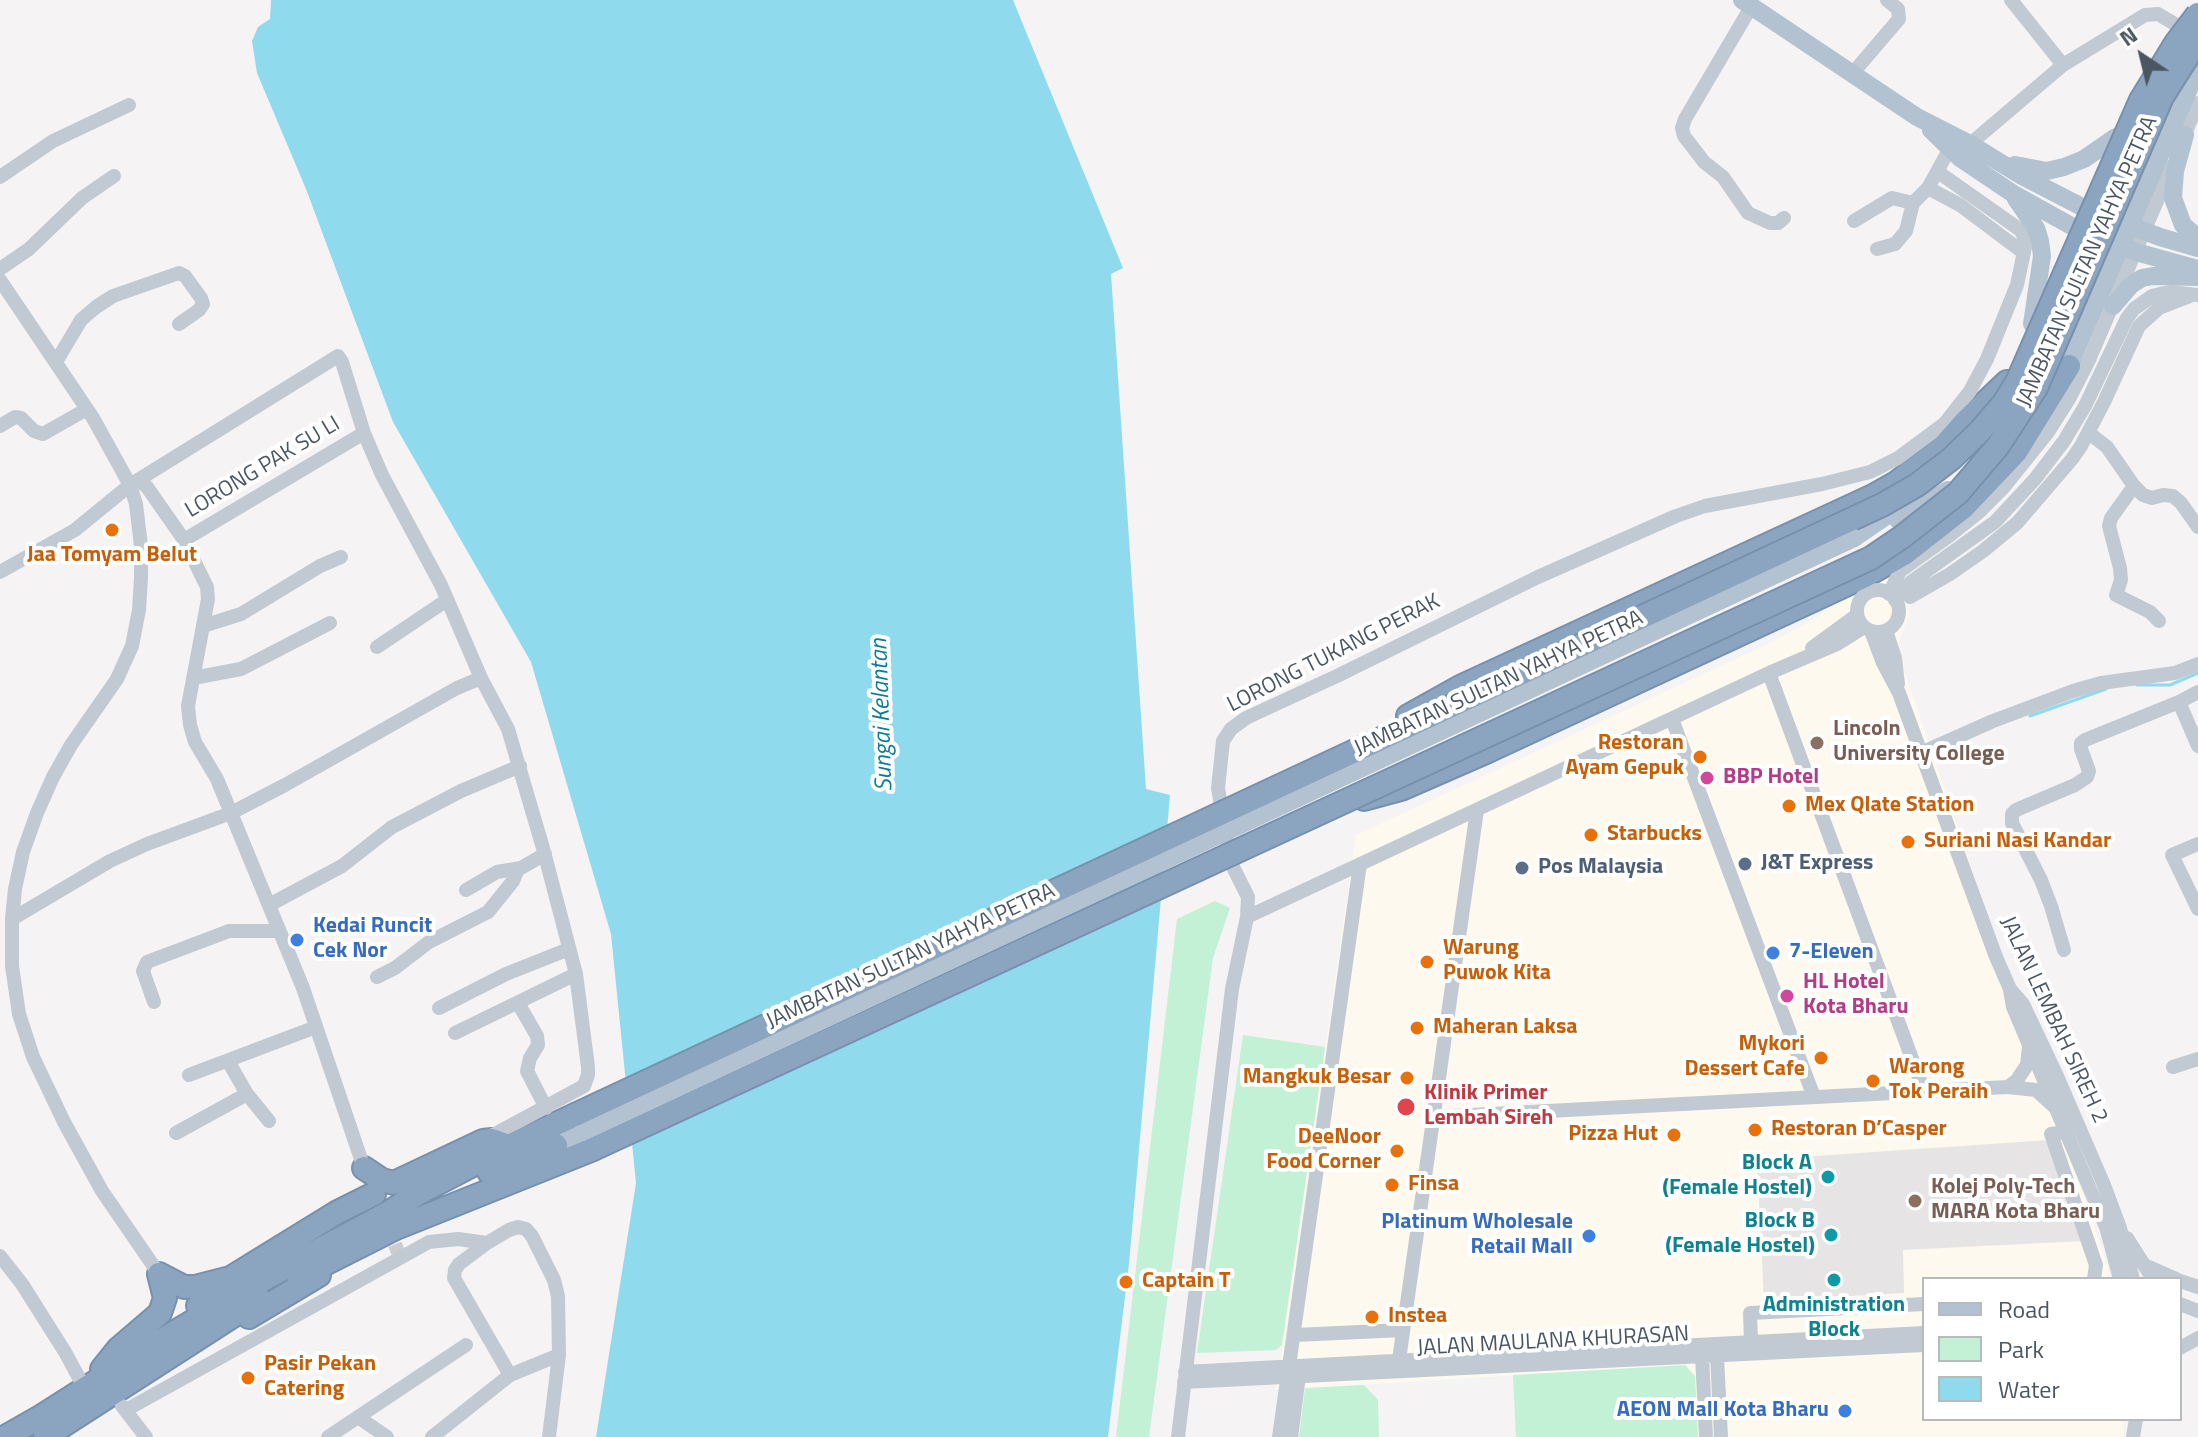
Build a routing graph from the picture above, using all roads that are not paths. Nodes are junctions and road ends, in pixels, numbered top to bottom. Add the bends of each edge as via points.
1 (1887, 0) edge
2 (2011, 0) edge
3 (1747, 3) edge
4 (2198, 6) edge
5 (2192, 27) edge
6 (2063, 65) junction
7 (2198, 68) edge
8 (1852, 74) junction
9 (2198, 103) edge
10 (129, 105) dead end
11 (1917, 117) junction
12 (2185, 135) junction
13 (2116, 137) junction
14 (1970, 144) junction
15 (1950, 148) junction
16 (2162, 150) junction
17 (1997, 160) junction
18 (1938, 172) junction
19 (114, 176) dead end
20 (0, 177) edge
21 (1928, 188) junction
22 (2012, 193) junction
23 (1913, 203) junction
24 (2084, 208) junction
25 (1784, 218) dead end
26 (1854, 221) dead end
27 (2075, 228) junction
28 (2137, 228) junction
29 (2198, 238) edge
30 (2198, 248) edge
31 (1877, 249) dead end
32 (2128, 249) junction
33 (2024, 253) junction
34 (0, 269) edge
35 (2198, 269) edge
36 (0, 280) edge
37 (2197, 289) edge
38 (2161, 301) junction
39 (2113, 306) junction
40 (179, 324) dead end
41 (2032, 324) junction
42 (56, 362) junction
43 (2069, 366) junction
44 (2007, 382) junction
45 (87, 409) junction
46 (0, 426) edge
47 (364, 433) junction
48 (2089, 433) junction
49 (134, 482) junction
50 (2134, 486) junction
51 (2198, 527) edge
52 (1854, 538) junction
53 (184, 540) junction
54 (341, 557) dead end
55 (0, 572) edge
56 (1898, 597) junction
57 (447, 600) junction
58 (2159, 621) dead end
59 (330, 623) dead end
60 (203, 626) junction
61 (1870, 626) junction
62 (377, 647) dead end
63 (2198, 664) edge
64 (1769, 673) junction
65 (193, 678) junction
66 (481, 678) junction
67 (2198, 692) edge
68 (2179, 702) junction
69 (1672, 719) junction
70 (2198, 746) edge
71 (1921, 753) junction
72 (520, 766) junction
73 (1317, 768) junction
74 (1335, 806) junction
75 (1477, 810) junction
76 (231, 813) junction
77 (2198, 844) edge
78 (545, 854) junction
79 (1360, 864) junction
80 (518, 869) junction
81 (466, 890) dead end
82 (269, 905) junction
83 (2198, 909) edge
84 (1247, 917) junction
85 (8, 926) edge
86 (279, 931) junction
87 (569, 949) junction
88 (2064, 950) dead end
89 (576, 974) junction
90 (377, 977) dead end
91 (2010, 989) junction
92 (154, 1002) dead end
93 (518, 1003) junction
94 (439, 1008) dead end
95 (316, 1027) junction
96 (455, 1033) dead end
97 (2030, 1044) junction
98 (2198, 1059) edge
99 (228, 1061) junction
100 (2173, 1067) dead end
101 (189, 1075) dead end
102 (2008, 1087) junction
103 (1924, 1091) junction
104 (247, 1094) junction
105 (1814, 1097) junction
106 (546, 1108) junction
107 (2057, 1109) junction
108 (1433, 1117) junction
109 (269, 1121) dead end
110 (583, 1132) junction
111 (2066, 1132) junction
112 (176, 1133) dead end
113 (483, 1141) junction
114 (556, 1145) joint
115 (509, 1146) junction
116 (364, 1168) junction
117 (384, 1208) junction
118 (2083, 1227) junction
119 (2120, 1228) junction
120 (374, 1239) junction
121 (487, 1243) junction
122 (0, 1256) edge
123 (2144, 1265) junction
124 (159, 1274) junction
125 (232, 1277) junction
126 (2095, 1277) edge
127 (2121, 1277) edge
128 (2122, 1277) edge
129 (2122, 1277) edge
130 (2152, 1277) edge
131 (2171, 1277) edge
132 (1922, 1304) edge
133 (1403, 1330) junction
134 (1922, 1333) edge
135 (1294, 1342) junction
136 (1751, 1342) junction
137 (155, 1344) junction
138 (466, 1345) dead end
139 (1922, 1345) edge
140 (559, 1355) junction
141 (1710, 1356) junction
142 (1398, 1366) junction
143 (1294, 1371) junction
144 (510, 1375) junction
145 (1184, 1377) junction
146 (87, 1388) junction
147 (123, 1406) junction
148 (358, 1417) junction
149 (5, 1437) edge
150 (45, 1437) edge
151 (68, 1437) edge
152 (146, 1437) edge
153 (328, 1437) edge
154 (387, 1437) edge
155 (432, 1437) edge
156 (549, 1437) edge
157 (1178, 1437) edge
158 (1279, 1437) edge
159 (1291, 1437) edge
160 (1706, 1437) edge
161 (1721, 1437) edge

1 - 8 street via 1898,9 1899,19
2 - 6 street
3 - 8 main road
3 - 25 street via 1682,128 1748,213 1770,223
4 - 5 main road
5 - 6 street via 2149,13
5 - 13 main road via 2139,85
5 - 73 highway, JAMBATAN SULTAN YAHYA PETRA, bridge via 2141,100 2018,380 1951,459 1882,505
5 - 74 highway, JAMBATAN SULTAN YAHYA PETRA, bridge via 2036,388 1998,446 1958,493 1871,558
6 - 14 street
7 - 16 main road
8 - 11 main road
9 - 12 street
10 - 20 street via 53,141
11 - 14 main road
11 - 15 main road
12 - 28 street
12 - 29 main road via 2173,198 2183,225
13 - 16 main road via 2112,162 2125,176 2143,172
13 - 17 main road via 2084,159 2055,169
13 - 24 main road
14 - 17 main road
15 - 18 street
15 - 22 main road
16 - 28 main road
17 - 24 main road
18 - 21 street
18 - 33 street via 2019,229
19 - 34 street
21 - 23 street
21 - 33 street
22 - 27 main road
22 - 41 main road via 2040,241
23 - 26 street via 1892,198
23 - 31 street via 1906,231 1893,245
24 - 27 main road
24 - 28 main road
27 - 32 main road
27 - 41 main road
28 - 30 main road
28 - 32 main road
32 - 35 main road
32 - 39 street
32 - 43 main road
33 - 84 street, LORONG TUKANG PERAK via 2003,323 1970,391 1945,423 1898,458 1870,472 1676,516 1538,577 1231,729 1223,741 1218,788 1231,863 1248,897
36 - 42 street
37 - 38 street
37 - 39 main road via 2153,276 2142,278
38 - 48 street via 2139,326
38 - 56 street via 2143,302 2127,318 2085,406 2035,479 1995,522
39 - 56 street via 2069,399 2026,461 1979,512 1900,571
40 - 42 street via 203,301 179,273 96,307 81,320
41 - 44 main road
42 - 45 street
43 - 52 main road via 2003,444 1957,483 1898,521
43 - 74 highway, bridge via 2016,452 1964,507 1882,567 1488,751 1401,789
44 - 52 main road via 1971,448 1939,478
44 - 73 highway, bridge via 1942,448 1873,496 1460,687
45 - 46 street via 43,434 21,418
45 - 49 street
47 - 49 street via 338,356
47 - 53 street, LORONG PAK SU LI
47 - 57 street
48 - 50 street via 2107,447
48 - 56 street via 2017,523 1950,574
49 - 53 street via 147,487
49 - 55 street via 86,523
49 - 85 street via 141,578 132,646 117,679 53,777 23,852
50 - 51 street via 2152,498 2173,496
50 - 58 street via 2109,526 2120,568 2116,595
52 - 110 main road, JAMBATAN SULTAN YAHYA PETRA, bridge
53 - 60 street via 207,587
54 - 60 street via 239,615
56 - 61 street via 1896,623
56 - 61 street via 1876,591 1864,596 1857,608
57 - 62 street
57 - 66 street
59 - 65 street via 241,669
60 - 65 street
61 - 64 street
61 - 71 street, JALAN LEMBAH SIREH 2 via 1895,658 1899,693
63 - 71 street via 2073,691
64 - 69 street
64 - 103 street
65 - 76 street via 190,725
66 - 72 street via 508,729
66 - 76 street
67 - 68 street
68 - 70 street
68 - 88 street via 2085,740 2081,749 2087,777 2012,814
69 - 75 street
69 - 105 street
71 - 91 street, JALAN LEMBAH SIREH 2
72 - 78 street
72 - 82 street via 392,827 342,866
73 - 110 highway, JAMBATAN SULTAN YAHYA PETRA, bridge
74 - 110 highway, JAMBATAN SULTAN YAHYA PETRA, bridge
75 - 79 street
75 - 108 street
76 - 82 street
76 - 85 street via 123,855
77 - 83 street via 2172,855
78 - 80 street
78 - 87 street
79 - 84 street
79 - 135 street
80 - 81 street via 497,872
80 - 90 street via 488,912
82 - 86 street
84 - 145 street, LORONG TUKANG PERAK via 1232,989
85 - 124 street via 19,1014 33,1057 102,1191
86 - 92 street via 229,931 147,962 143,971
86 - 95 street
87 - 89 street
87 - 94 street
89 - 93 street
89 - 106 street via 588,1075 579,1090
91 - 97 street
91 - 119 street, JALAN LEMBAH SIREH 2 via 2023,1004 2057,1076
93 - 96 street
93 - 106 street via 537,1036 527,1071
95 - 99 street
95 - 116 street
97 - 102 street via 2027,1065
97 - 107 street
98 - 100 street
99 - 101 street
99 - 104 street
102 - 103 street
102 - 107 street via 2036,1090
103 - 105 street
104 - 109 street
104 - 112 street
105 - 108 street
106 - 113 street
107 - 111 street
108 - 133 street
110 - 114 main road, JAMBATAN SULTAN YAHYA PETRA
110 - 115 highway
110 - 117 highway
111 - 118 street via 2051,1134
111 - 128 street
113 - 115 highway
113 - 116 highway via 394,1183
114 - 117 highway via 423,1201
115 - 117 highway
116 - 117 street
117 - 120 highway
117 - 125 highway via 336,1213
117 - 137 highway
118 - 126 street
118 - 127 street
119 - 123 street
119 - 129 street
120 - 147 highway via 194,1351
120 - 150 highway via 260,1299
121 - 140 street via 518,1227 532,1236 558,1296
121 - 144 street via 459,1264 454,1278
121 - 147 street via 444,1239 399,1254
122 - 146 street
123 - 130 street
123 - 131 street
124 - 125 highway via 184,1287
124 - 146 highway via 165,1298 160,1313 118,1349
125 - 137 highway
132 - 136 street via 1750,1313
133 - 135 street
133 - 142 street
134 - 136 street, JALAN MAULANA KHURASAN
135 - 143 street
136 - 142 street, JALAN MAULANA KHURASAN
137 - 146 highway
138 - 148 street
139 - 141 street, JALAN MAULANA KHURASAN
140 - 144 street
140 - 156 street
141 - 142 street, JALAN MAULANA KHURASAN
141 - 160 street
141 - 161 street
142 - 143 street, JALAN MAULANA KHURASAN
143 - 145 street, JALAN MAULANA KHURASAN
143 - 158 street
143 - 159 street
144 - 155 street
145 - 157 street, LORONG TUKANG PERAK
146 - 149 highway
147 - 151 highway
147 - 152 street
148 - 153 street
148 - 154 street

